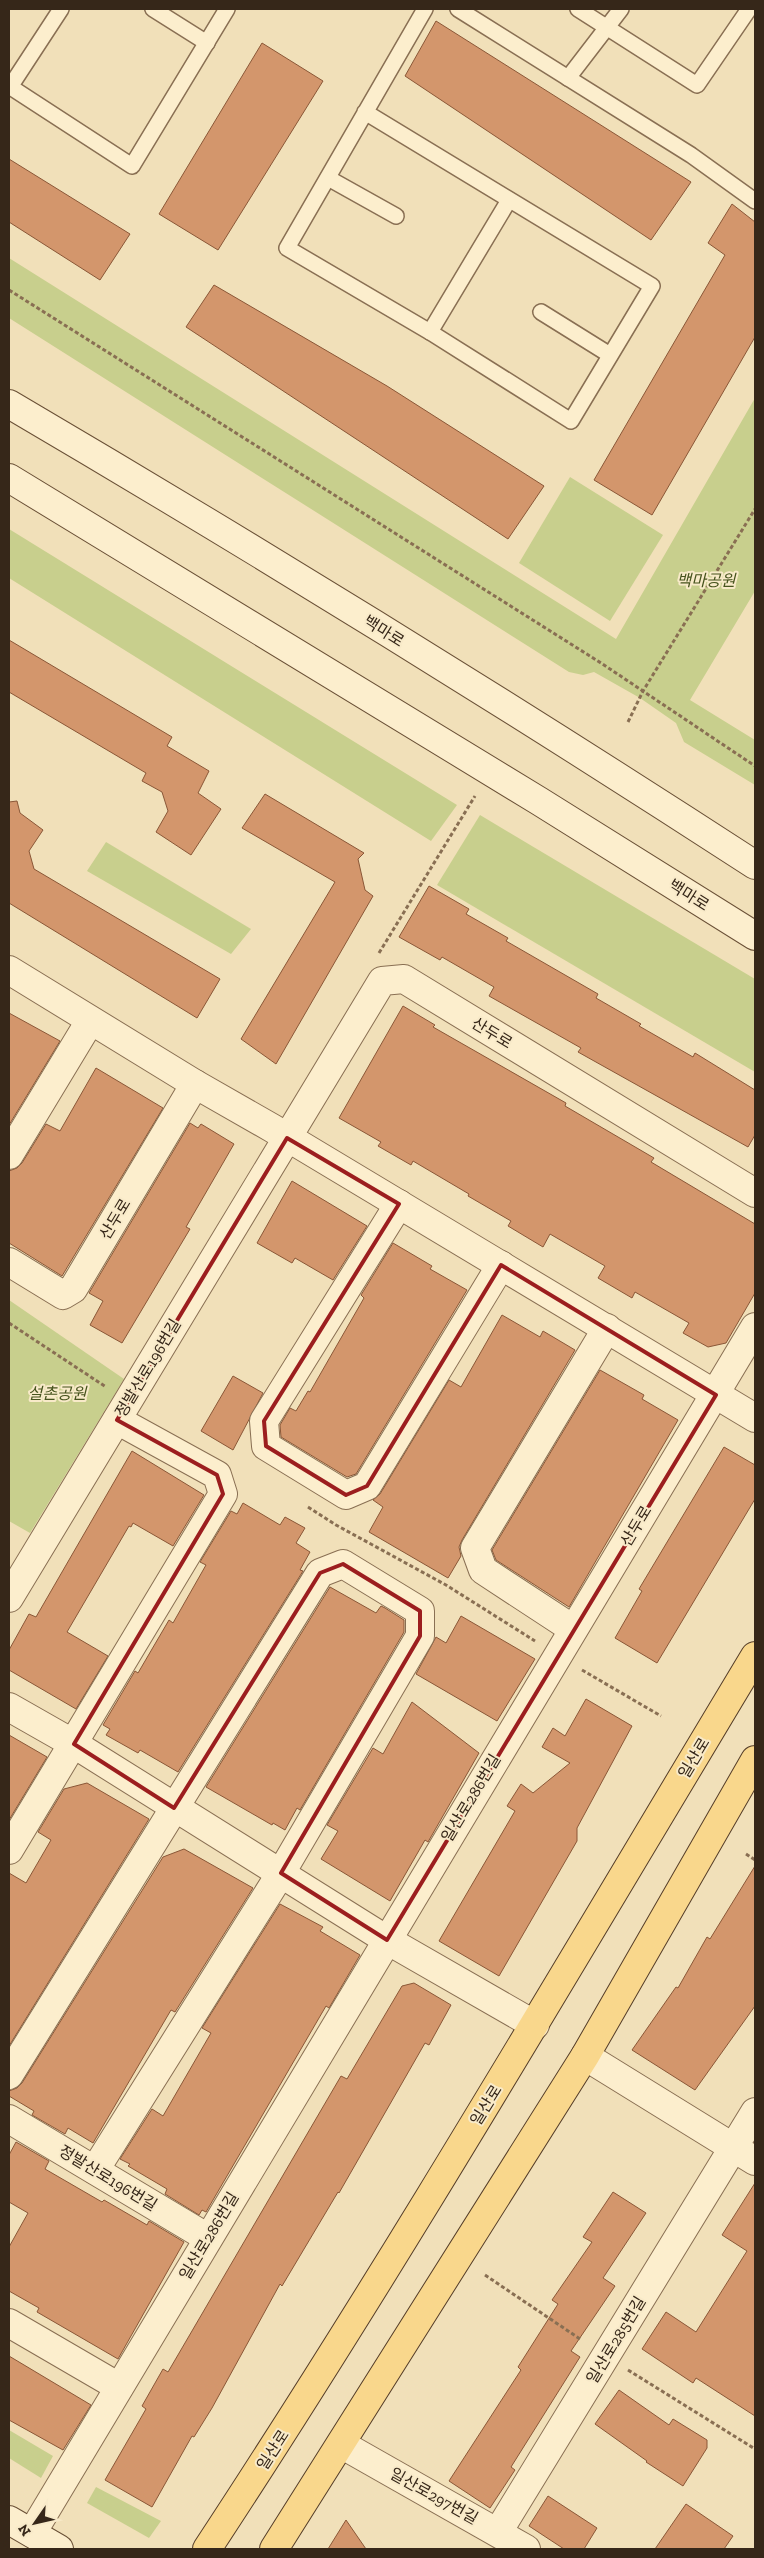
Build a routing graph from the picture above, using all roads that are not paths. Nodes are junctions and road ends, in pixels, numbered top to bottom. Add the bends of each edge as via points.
1 (61, 9) edge
2 (153, 9) edge
3 (227, 9) edge
4 (425, 9) edge
5 (458, 9) edge
6 (578, 9) edge
7 (621, 9) edge
8 (749, 9) edge
9 (608, 27) junction
10 (206, 43) junction
11 (568, 78) junction
12 (9, 86) edge
13 (365, 112) junction
14 (328, 178) junction
15 (509, 200) junction
16 (755, 201) edge
17 (396, 216) dead end
18 (541, 312) dead end
19 (430, 332) junction
20 (610, 355) junction
21 (9, 404) edge
22 (9, 478) edge
23 (755, 865) edge
24 (755, 936) edge
25 (9, 970) edge
26 (90, 1020) junction
27 (195, 1084) junction
28 (287, 1138) junction
29 (9, 1155) edge
30 (755, 1193) edge
31 (399, 1204) junction
32 (9, 1262) edge
33 (501, 1265) junction
34 (755, 1327) edge
35 (606, 1328) junction
36 (716, 1395) junction
37 (755, 1418) edge
38 (117, 1420) junction
39 (9, 1598) edge
40 (573, 1630) junction
41 (546, 1649) joint
42 (755, 1656) edge
43 (9, 1707) edge
44 (74, 1744) junction
45 (755, 1760) edge
46 (174, 1808) junction
47 (9, 1850) edge
48 (281, 1872) junction
49 (386, 1940) junction
50 (535, 2025) junction
51 (586, 2056) junction
52 (9, 2075) edge
53 (755, 2112) edge
54 (9, 2119) edge
55 (744, 2154) edge
56 (95, 2170) junction
57 (208, 2238) junction
58 (9, 2323) edge
59 (119, 2386) junction
60 (341, 2444) junction
61 (20, 2527) edge
62 (498, 2532) junction
63 (59, 2549) edge
64 (207, 2549) edge
65 (274, 2549) edge
66 (526, 2549) edge

1 - 12 lane
2 - 10 lane
3 - 10 lane
4 - 13 lane
5 - 11 lane
6 - 9 lane
7 - 9 lane
8 - 9 lane via 697,85
9 - 11 lane
10 - 12 lane via 132,166
11 - 16 lane via 691,155
13 - 14 lane
13 - 15 lane
14 - 17 lane
14 - 19 lane via 287,248
15 - 19 lane
15 - 20 lane via 652,286
18 - 20 lane
19 - 20 lane via 571,421
21 - 23 street, 백마로 via 205,520 585,755
22 - 24 street, 백마로 via 514,785
25 - 26 street
26 - 27 street
26 - 29 street
27 - 28 street
27 - 32 street, 산두로 via 73,1289 64,1296
28 - 30 street, 산두로 via 382,981 404,979
28 - 31 street
28 - 38 street, 정발산로196번길
31 - 33 street
31 - 33 street via 264,1421 266,1446 346,1495 367,1486
33 - 35 street
34 - 36 street, 산두로
35 - 36 street
35 - 40 street via 475,1548 483,1570
36 - 37 street
36 - 40 street, 산두로
38 - 39 street, 정발산로196번길
38 - 44 street via 218,1475 224,1494
40 - 41 street, 산두로
41 - 49 street, 일산로286번길
42 - 50 main road, 일산로
43 - 44 street
44 - 46 street
44 - 47 street
45 - 51 main road
46 - 48 street
46 - 48 street via 320,1573 343,1564 420,1611 420,1636
46 - 52 street
48 - 49 street
48 - 56 street
49 - 50 street
49 - 57 street, 일산로286번길
50 - 64 main road, 일산로 via 298,2411
51 - 55 street
51 - 60 main road
53 - 55 street, 일산로285번길
54 - 56 street, 정발산로196번길
55 - 62 street, 일산로285번길
56 - 57 street, 정발산로196번길
57 - 59 street, 일산로286번길
58 - 59 street
59 - 61 street, 일산로286번길
60 - 62 street, 일산로297번길
60 - 65 main road
61 - 63 street
62 - 66 street, 일산로297번길

